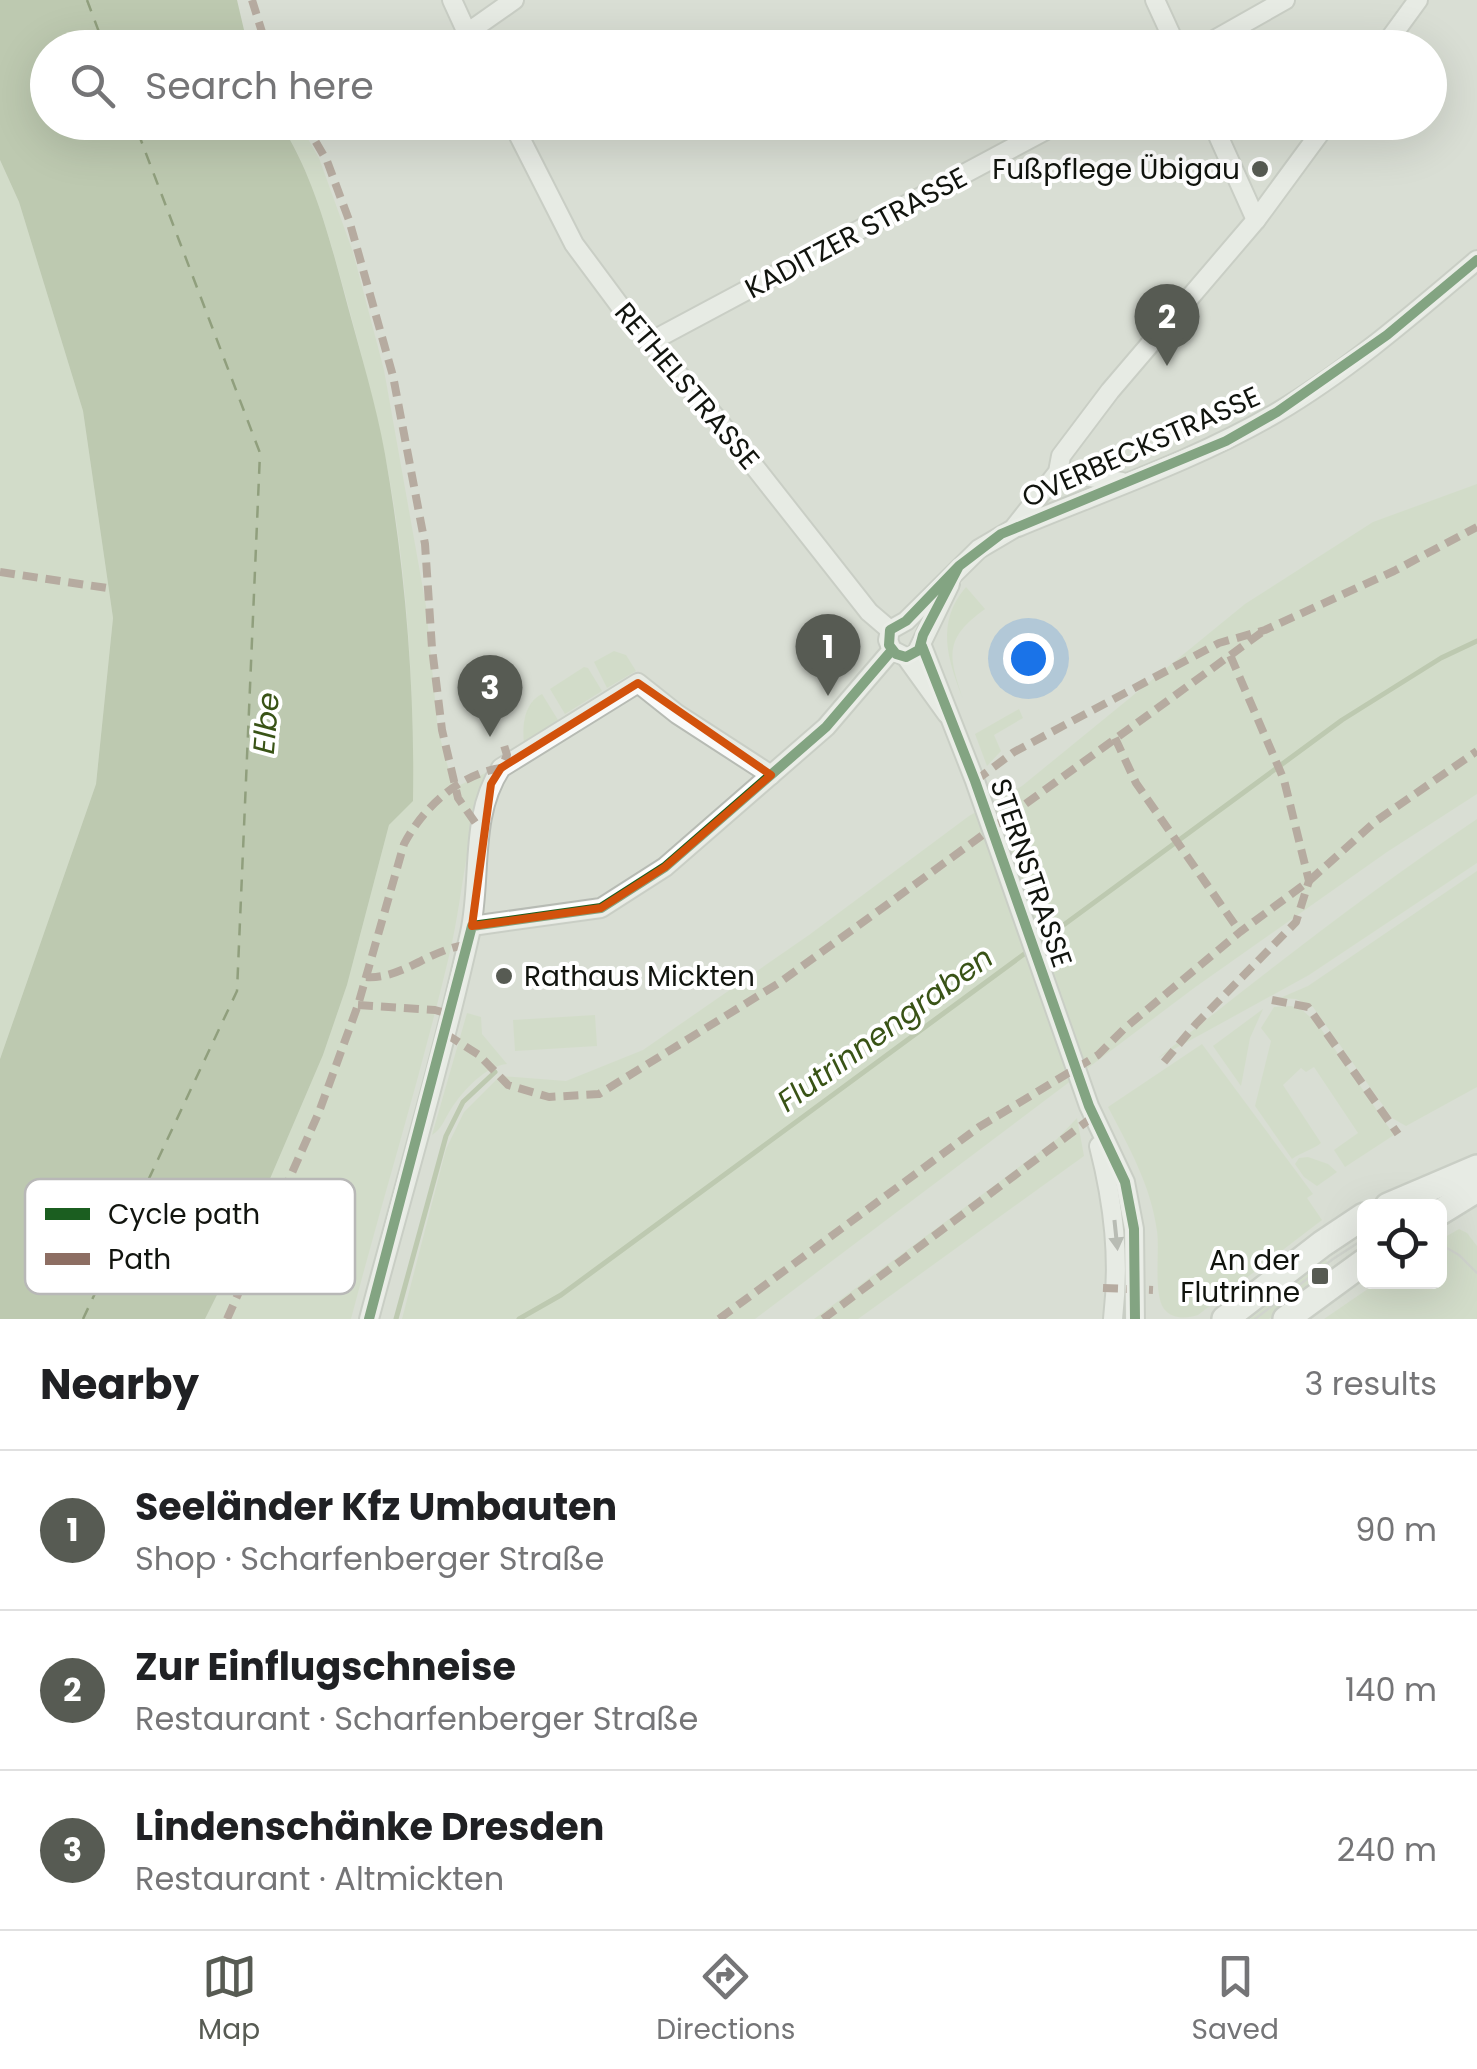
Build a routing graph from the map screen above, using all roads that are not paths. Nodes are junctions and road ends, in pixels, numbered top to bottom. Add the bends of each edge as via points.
1 (452, 0) edge
2 (514, 0) edge
3 (1155, 0) edge
4 (1285, 0) edge
5 (1418, 0) edge
6 (466, 30) edge
7 (482, 30) edge
8 (1169, 30) edge
9 (1232, 30) edge
10 (1396, 30) edge
11 (521, 140) edge
12 (1027, 140) edge
13 (1220, 140) edge
14 (1315, 140) edge
15 (1256, 220) junction
16 (1477, 260) edge
17 (650, 342) junction
18 (1058, 472) junction
19 (1125, 482) junction
20 (1012, 529) junction
21 (959, 566) junction
22 (898, 626) junction
23 (911, 647) junction
24 (771, 775) junction
25 (472, 926) junction
26 (1091, 1111) junction
27 (1477, 1168) edge
28 (1477, 1189) edge
29 (1404, 1199) edge
30 (1447, 1208) edge
31 (1357, 1221) edge
32 (1357, 1267) edge
33 (369, 1319) edge
34 (1113, 1319) edge
35 (1135, 1319) edge
36 (1224, 1319) edge
37 (1286, 1319) edge

1 - 6 street
2 - 7 street
3 - 8 street
4 - 9 street
5 - 10 street
11 - 17 street, RETHELSTRASSE via 574,244
12 - 17 street, KADITZER STRASSE
13 - 15 street
14 - 15 street
15 - 18 street via 1110,391 1061,456
16 - 19 street, OVERBECKSTRASSE via 1387,335 1277,412
17 - 22 street, RETHELSTRASSE via 869,612
18 - 19 street
18 - 20 street
19 - 20 street, OVERBECKSTRASSE
20 - 21 street
21 - 22 street
21 - 23 street
22 - 23 street via 888,640
22 - 23 street, RETHELSTRASSE via 917,625
23 - 24 street
23 - 26 street, STERNSTRASSE via 980,796
24 - 25 street via 665,867 600,908
24 - 25 street via 638,683 500,768 480,828
25 - 33 street
26 -> 34 street, STERNSTRASSE via 1116,1233
26 - 35 street, STERNSTRASSE via 1125,1182 1134,1229
27 - 29 street
28 - 30 street
31 - 36 street
32 - 37 street

